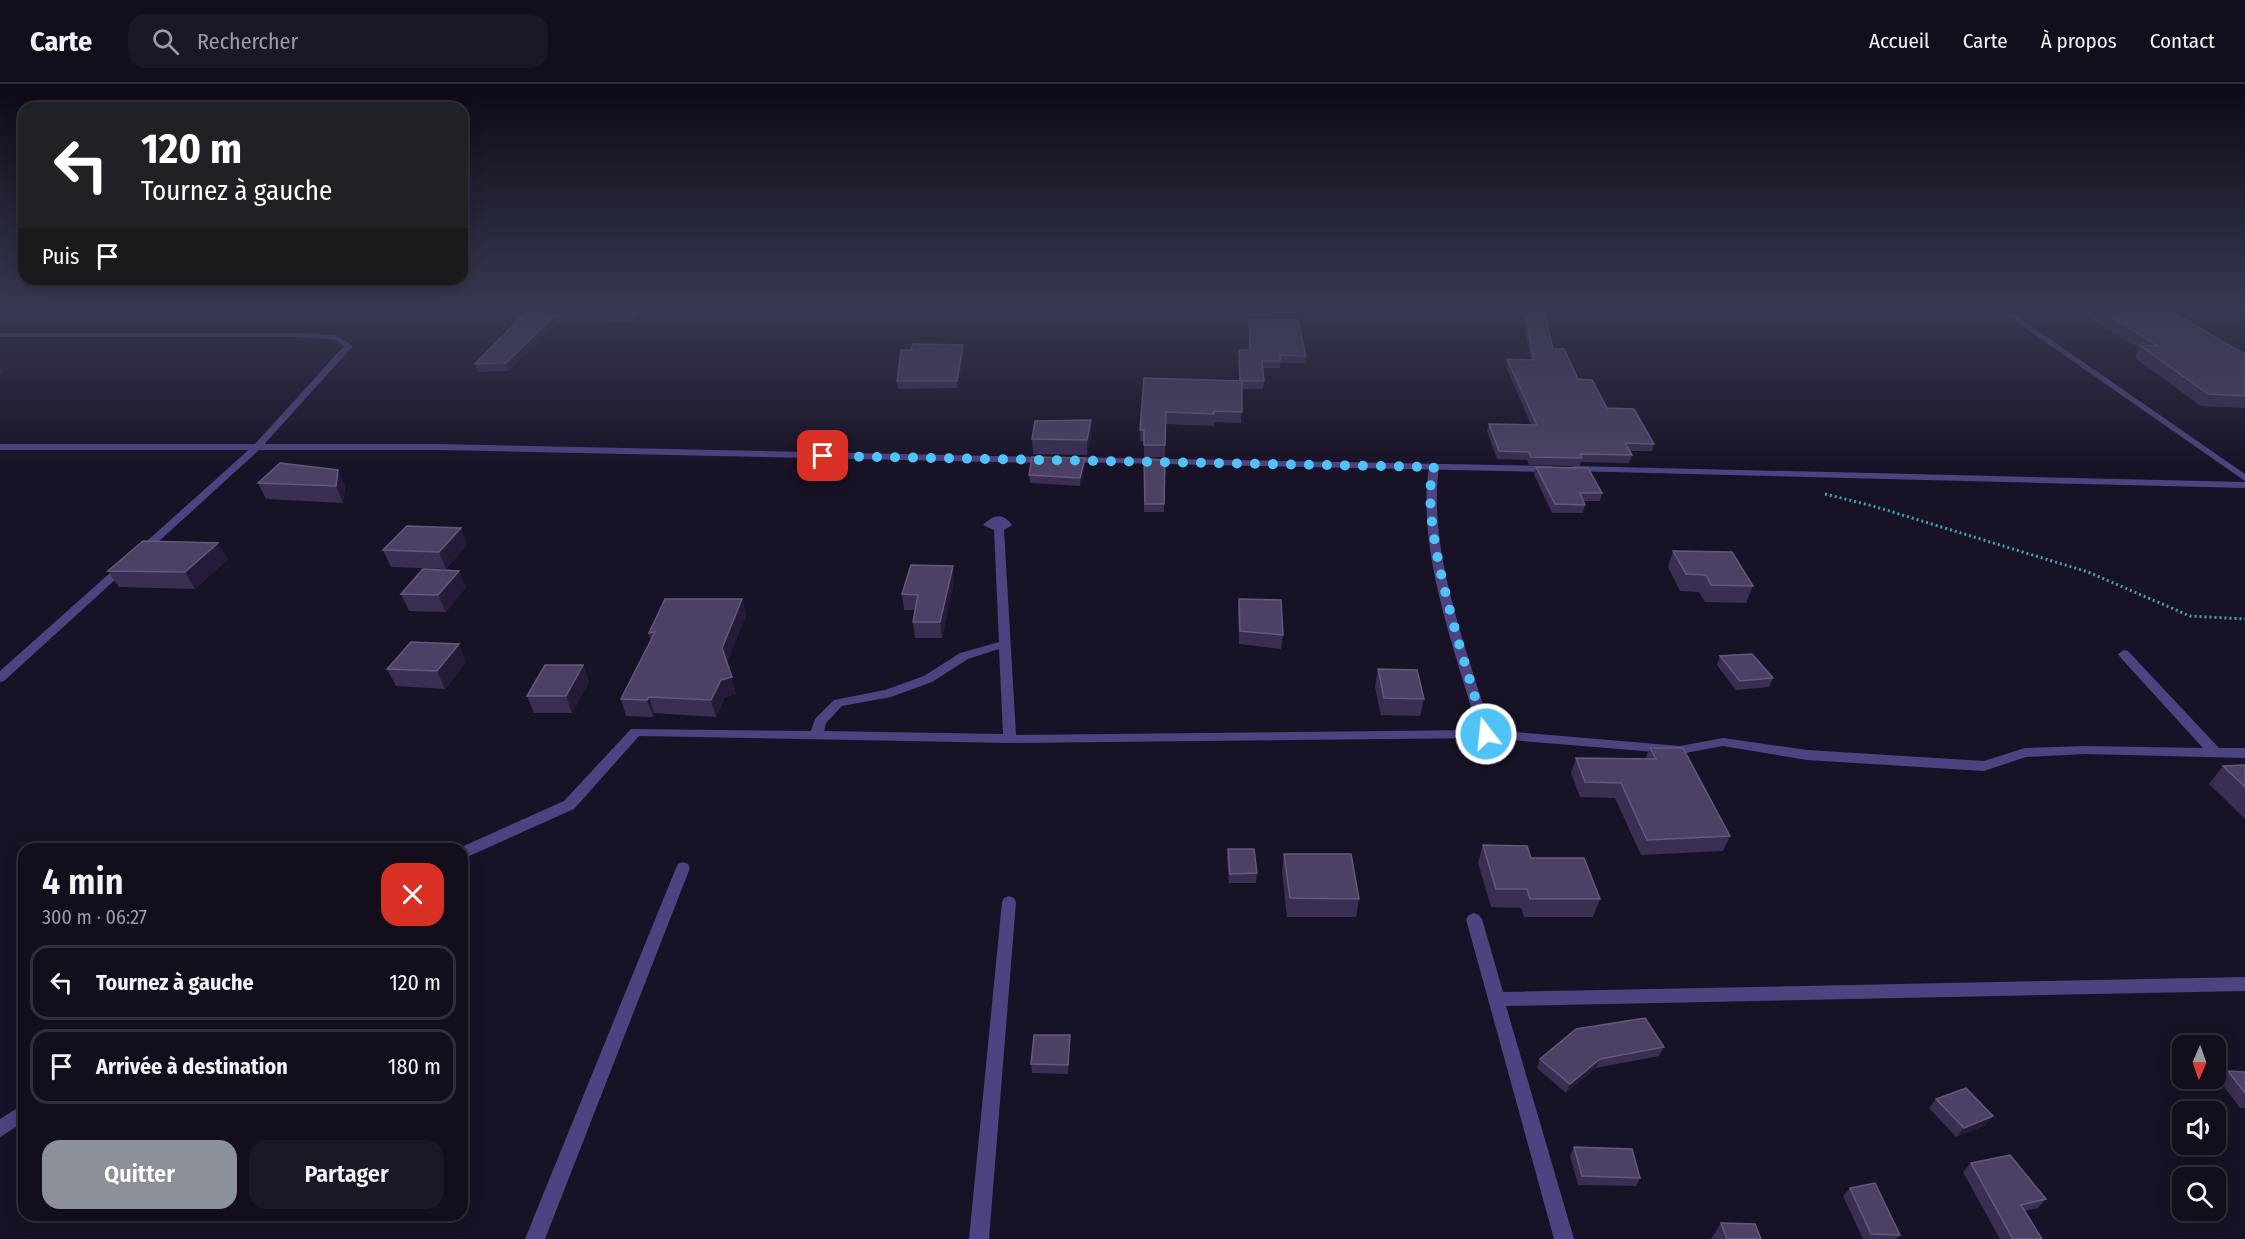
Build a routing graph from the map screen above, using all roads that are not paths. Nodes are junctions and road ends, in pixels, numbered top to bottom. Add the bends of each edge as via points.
1 (335, 361) edge
2 (2077, 361) edge
3 (0, 447) edge
4 (256, 448) junction
5 (1434, 467) junction
6 (2245, 478) edge
7 (2245, 485) edge
8 (999, 528) dead end
9 (1005, 644) junction
10 (2124, 654) dead end
11 (0, 678) edge
12 (1486, 734) junction
13 (816, 736) junction
14 (1010, 739) junction
15 (2214, 751) junction
16 (2245, 753) edge
17 (468, 850) edge
18 (682, 868) dead end
19 (1009, 902) dead end
20 (1474, 919) dead end
21 (2245, 984) edge
22 (1497, 999) junction
23 (18, 1116) edge
24 (0, 1129) edge
25 (535, 1239) edge
26 (979, 1239) edge
27 (1564, 1239) edge

1 - 4 street
2 - 6 street
3 - 4 street
4 - 5 street via 439,447
4 - 11 street
5 - 7 street
5 - 12 street via 1429,480 1433,537
8 - 9 street
9 - 13 street via 964,656 918,683 887,694 838,703 820,722
9 - 14 street
10 - 15 street
12 - 14 street
12 - 15 street via 1680,750 1723,742 1807,755 1984,766 2025,753
13 - 14 street
13 - 17 street via 636,732 569,805
15 - 16 street
18 - 25 street
19 - 26 street
20 - 22 street
21 - 22 street
22 - 27 street
23 - 24 street

